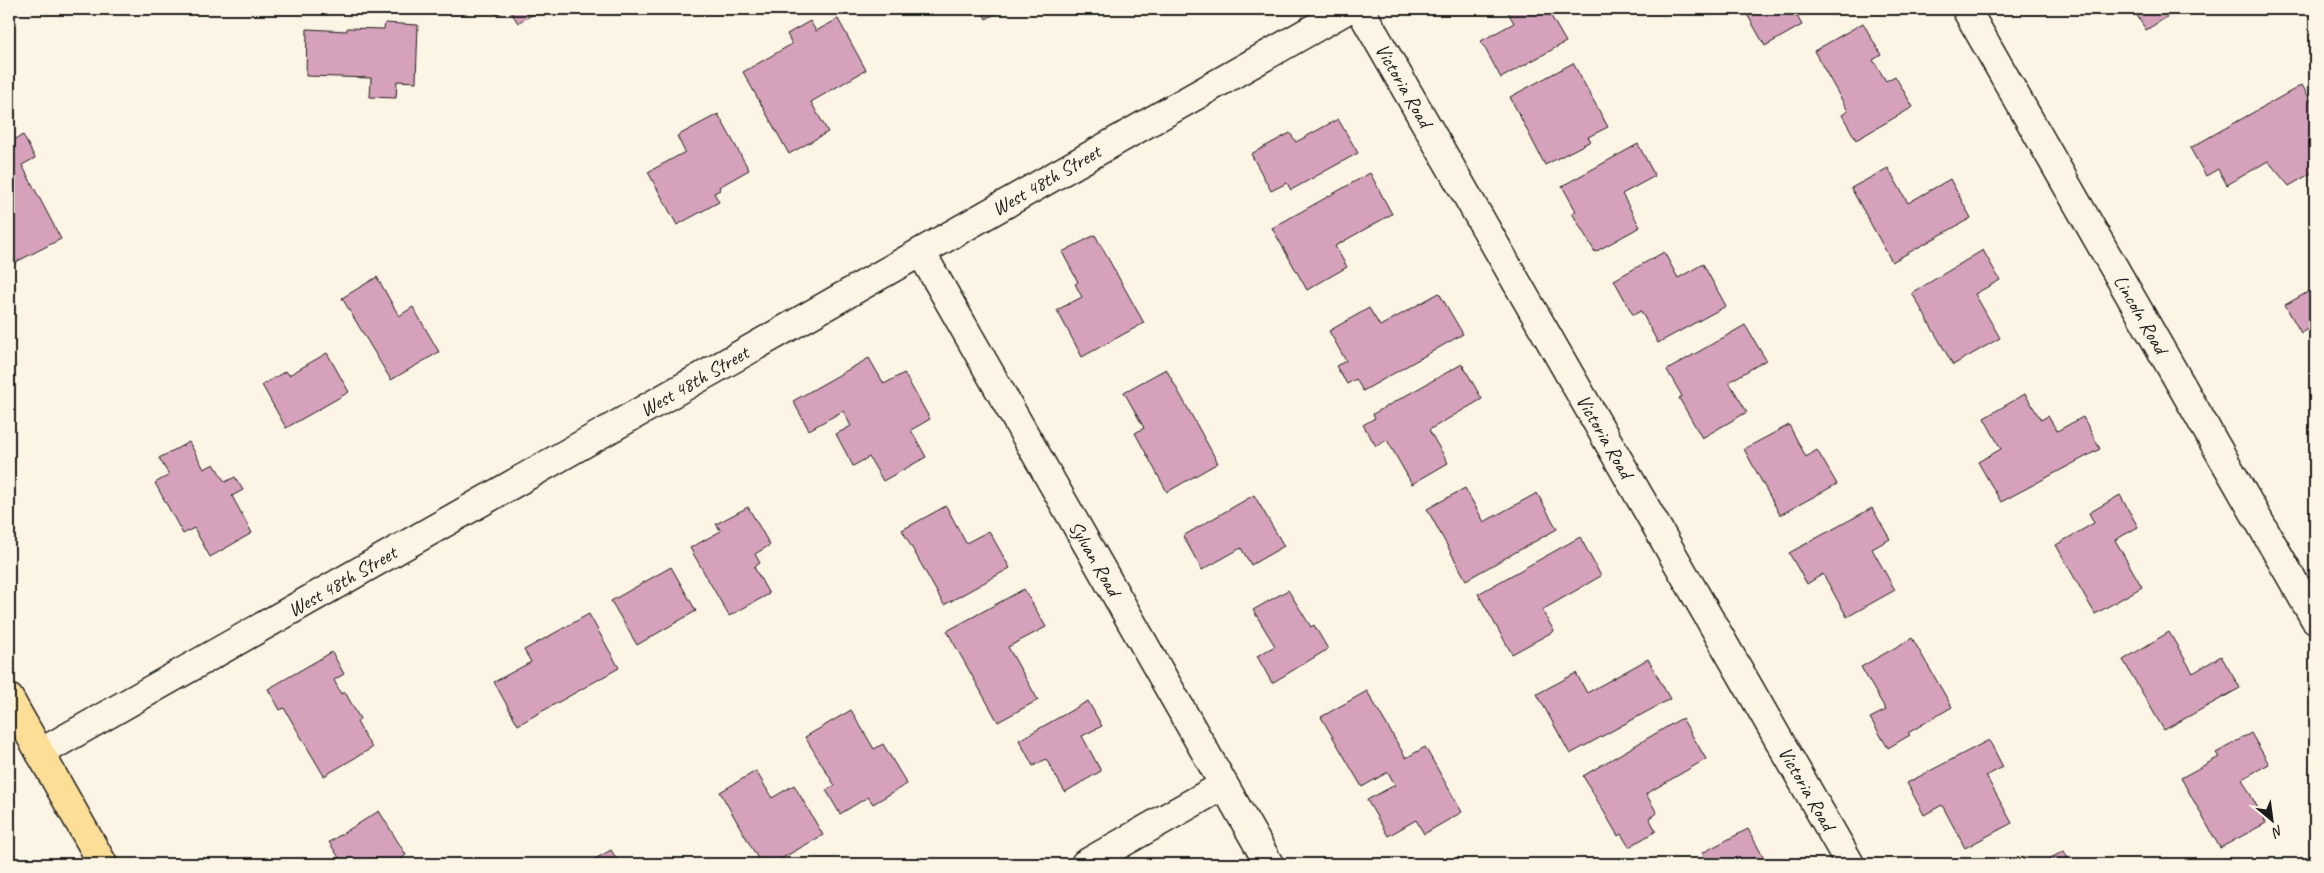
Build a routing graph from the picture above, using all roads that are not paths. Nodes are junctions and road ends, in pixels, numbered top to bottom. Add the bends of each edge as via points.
1 (1348, 9) edge
2 (1360, 9) edge
3 (1966, 9) edge
4 (921, 252) junction
5 (2315, 619) edge
6 (9, 698) edge
7 (40, 753) junction
8 (1224, 785) junction
9 (104, 864) edge
10 (1085, 864) edge
11 (1269, 864) edge
12 (1850, 864) edge

1 - 4 street, West 48th Street
2 - 12 street, Victoria Road
3 - 5 street, Lincoln Road
4 - 7 street, West 48th Street
4 - 8 street, Sylvan Road
6 - 7 main road
7 - 9 main road
8 - 10 street
8 - 11 street, Sylvan Road

